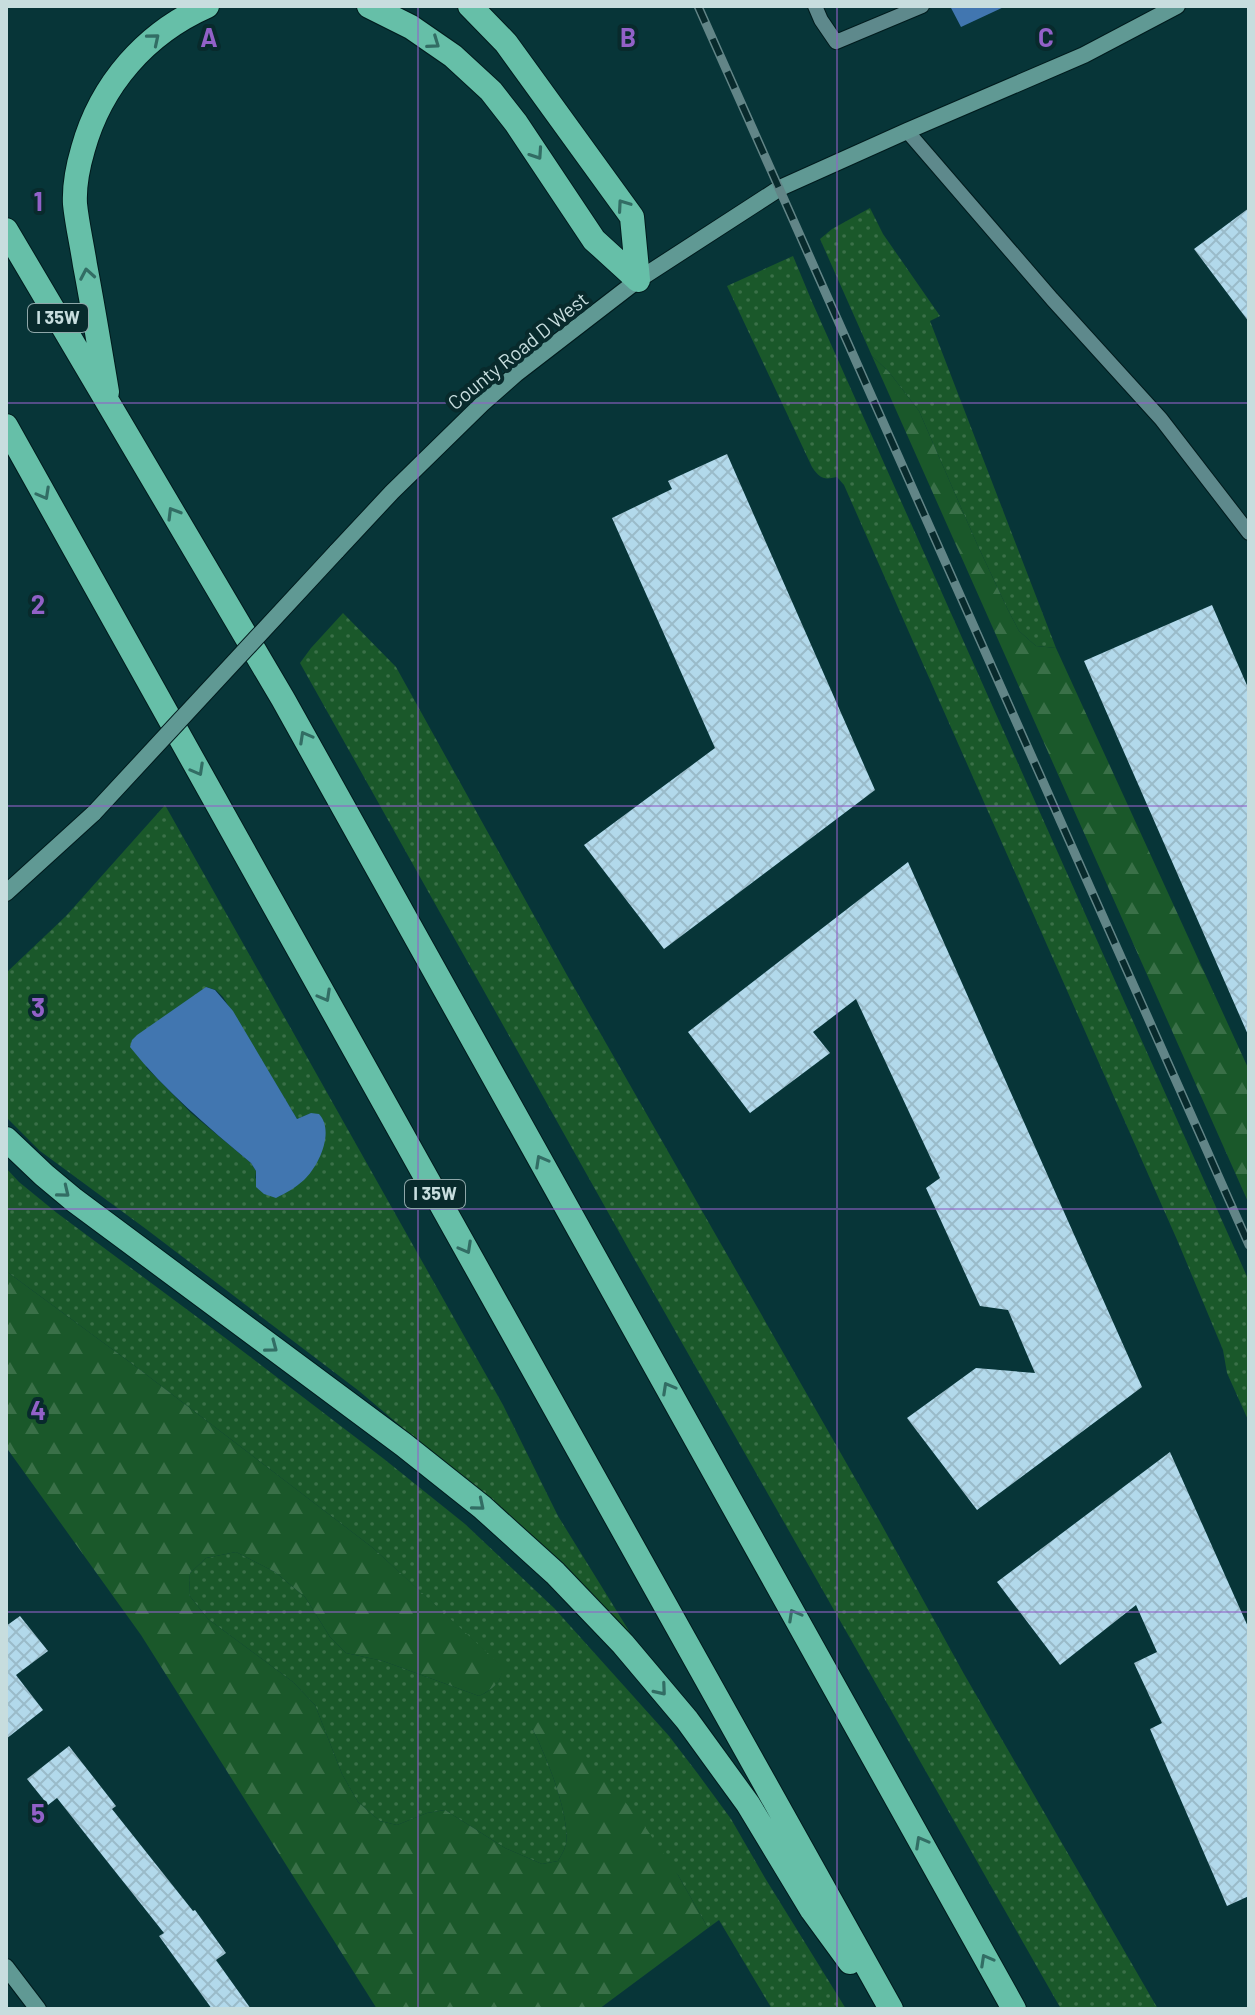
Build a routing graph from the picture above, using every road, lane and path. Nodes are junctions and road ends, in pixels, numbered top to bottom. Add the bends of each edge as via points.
1 (207, 6) edge
2 (369, 6) edge
3 (470, 6) edge
4 (815, 6) edge
5 (922, 6) edge
6 (1177, 6) edge
7 (907, 131) junction
8 (6, 230) edge
9 (638, 280) junction
10 (110, 406) junction
11 (6, 426) edge
12 (1249, 533) edge
13 (6, 893) edge
14 (6, 1139) edge
15 (6, 1967) edge
16 (38, 2009) edge
17 (884, 2009) edge
18 (891, 2009) edge
19 (1014, 2009) edge

10 -> 1 highway via 75,202 79,164 104,97 126,66 155,37
2 -> 9 highway via 453,56 491,91 594,240
9 -> 3 highway via 632,217 506,43
4 - 5 lane via 836,42
6 - 7 main road, County Road D West via 1084,55
7 - 9 main road, County Road D West via 780,188
7 - 12 lane via 1161,419
8 - 10 highway, I 35W
9 - 13 main road, County Road D West, bridge via 482,404 392,492 94,813
19 -> 10 highway, I 35W via 291,713
11 -> 18 highway, I 35W
14 -> 17 highway via 74,1200 404,1445 555,1573 687,1720
15 - 16 main road

